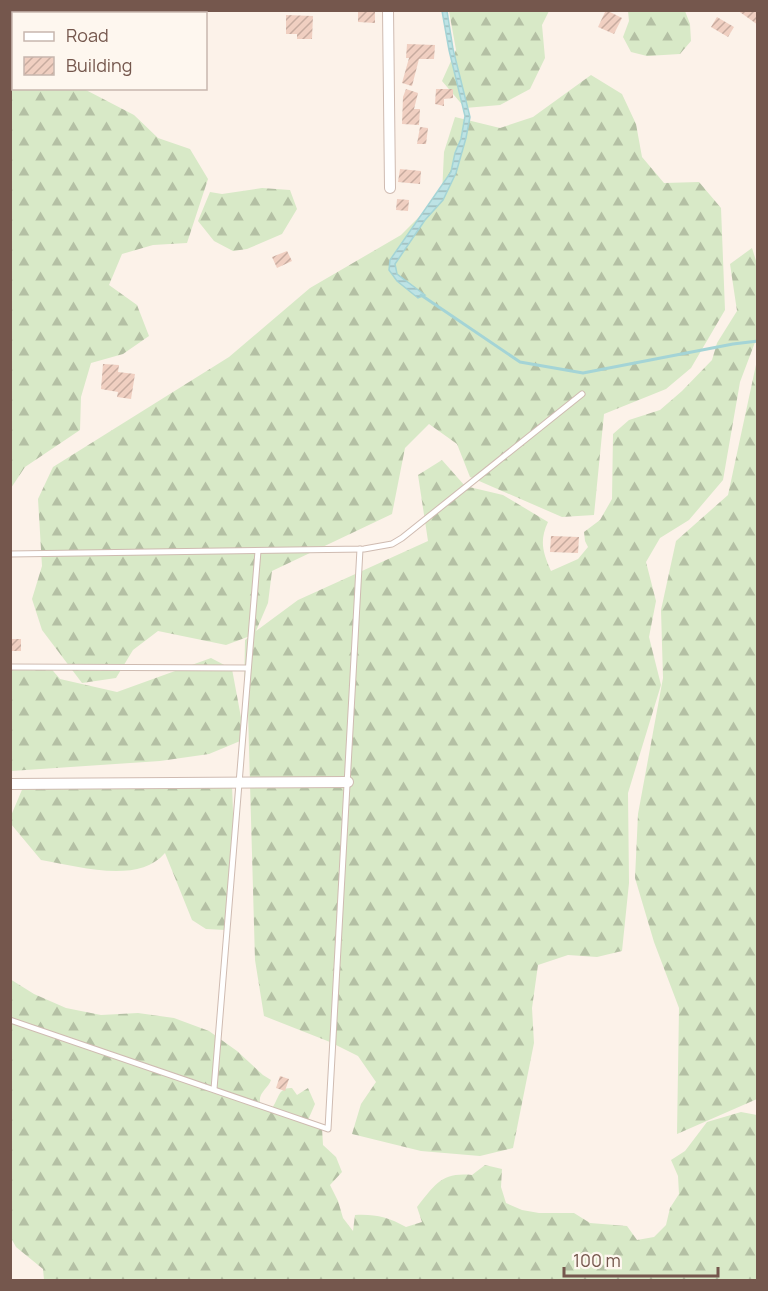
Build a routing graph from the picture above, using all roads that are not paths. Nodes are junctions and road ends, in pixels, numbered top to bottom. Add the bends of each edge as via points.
1 (388, 10) edge
2 (390, 188) dead end
3 (582, 394) dead end
4 (360, 549) junction
5 (258, 551) junction
6 (10, 554) edge
7 (10, 667) edge
8 (248, 668) junction
9 (348, 782) junction
10 (239, 783) junction
11 (10, 784) edge
12 (10, 1020) edge
13 (214, 1089) junction

1 - 2 street
3 - 4 lane via 402,538 392,544
4 - 5 lane
4 - 9 lane
5 - 6 lane
5 - 8 lane
7 - 8 lane
8 - 10 lane
9 - 10 street
9 - 13 lane via 328,1129
10 - 11 street
10 - 13 lane
12 - 13 lane

